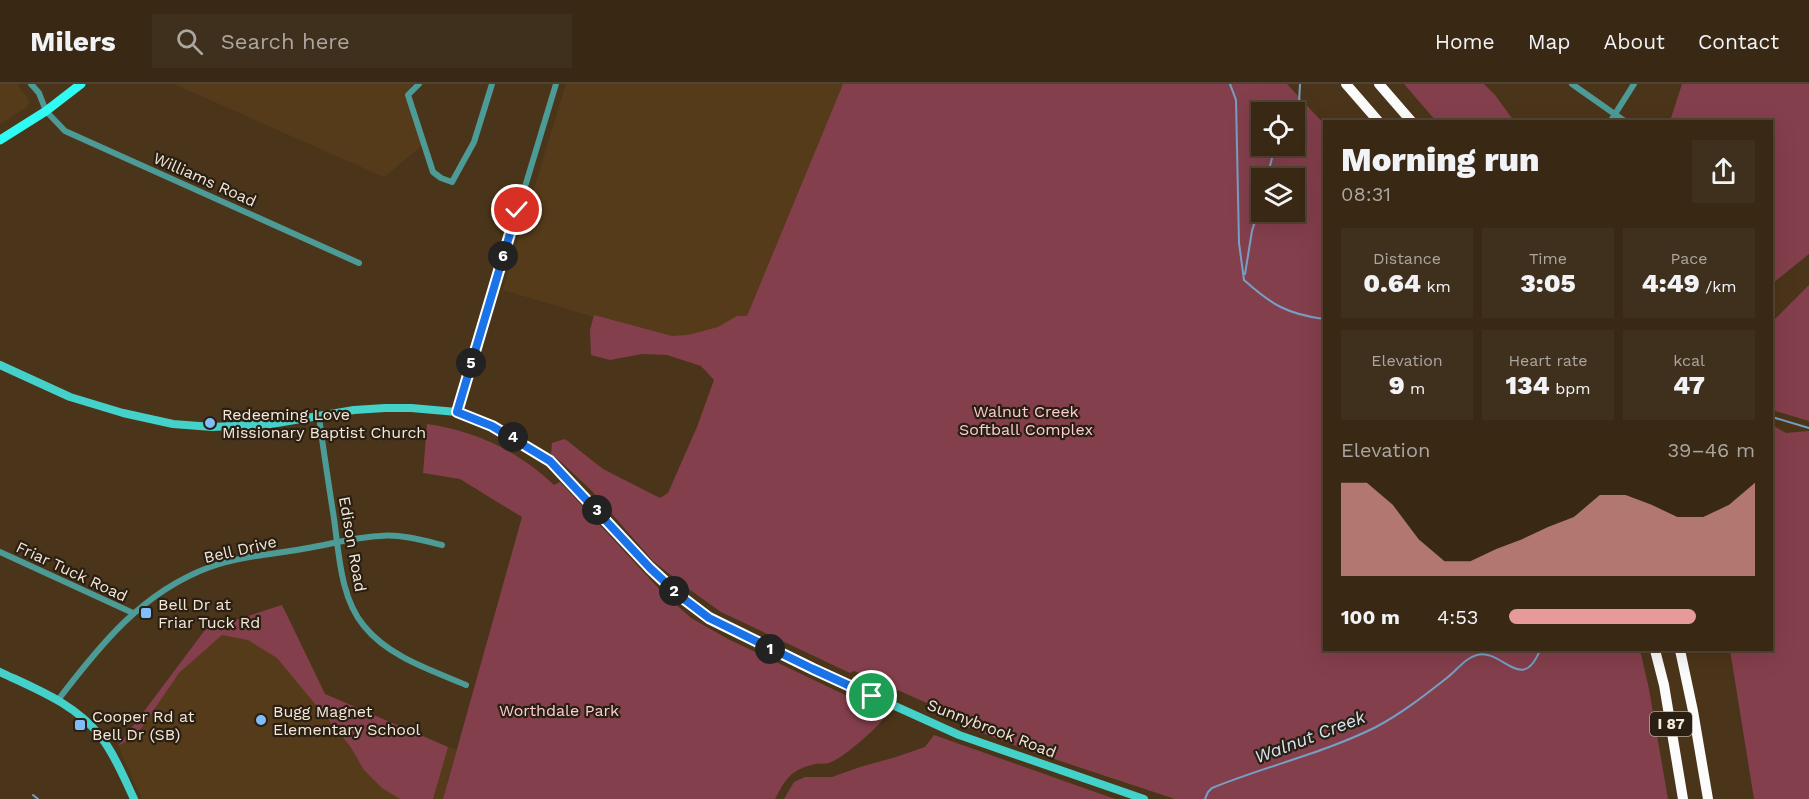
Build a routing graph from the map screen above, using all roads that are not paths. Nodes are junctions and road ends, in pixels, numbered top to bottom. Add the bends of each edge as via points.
1 (31, 84) edge
2 (81, 84) edge
3 (419, 84) edge
4 (492, 84) edge
5 (556, 84) edge
6 (1346, 84) edge
7 (1378, 84) edge
8 (1572, 84) edge
9 (1634, 84) edge
10 (46, 111) junction
11 (1615, 114) junction
12 (1377, 120) edge
13 (1410, 120) edge
14 (1611, 120) edge
15 (1623, 120) edge
16 (0, 140) edge
17 (359, 263) dead end
18 (0, 365) edge
19 (457, 412) junction
20 (319, 416) junction
21 (338, 543) junction
22 (442, 545) dead end
23 (0, 552) edge
24 (132, 613) junction
25 (1655, 651) edge
26 (1680, 651) edge
27 (0, 672) edge
28 (466, 686) dead end
29 (58, 700) junction
30 (134, 799) edge
31 (1144, 799) edge
32 (1683, 799) edge
33 (1708, 799) edge

1 - 10 street, Williams Road
2 - 10 main road
3 - 4 street via 408,95 433,172 452,182 474,142
5 - 19 street
6 - 12 highway
7 - 13 highway
8 - 11 street
9 - 11 street
10 - 16 main road
10 - 17 street, Williams Road via 65,130
11 - 14 street
11 - 15 street
18 - 20 main road, Sunnybrook Road via 70,397 173,424 212,428
19 - 20 main road, Sunnybrook Road via 385,408
19 - 31 main road, Sunnybrook Road via 492,426 550,461 650,568 709,618 959,735
20 - 21 street, Edison Road
21 - 22 street, Bell Drive via 380,536
21 - 24 street, Bell Drive via 211,566 174,583
21 - 28 street, Edison Road via 351,605 364,626 410,661
23 - 24 street, Friar Tuck Road
24 - 29 street, Bell Drive
25 - 32 highway, I 87
26 - 33 highway, I 87
27 - 29 main road
29 - 30 main road via 101,737

